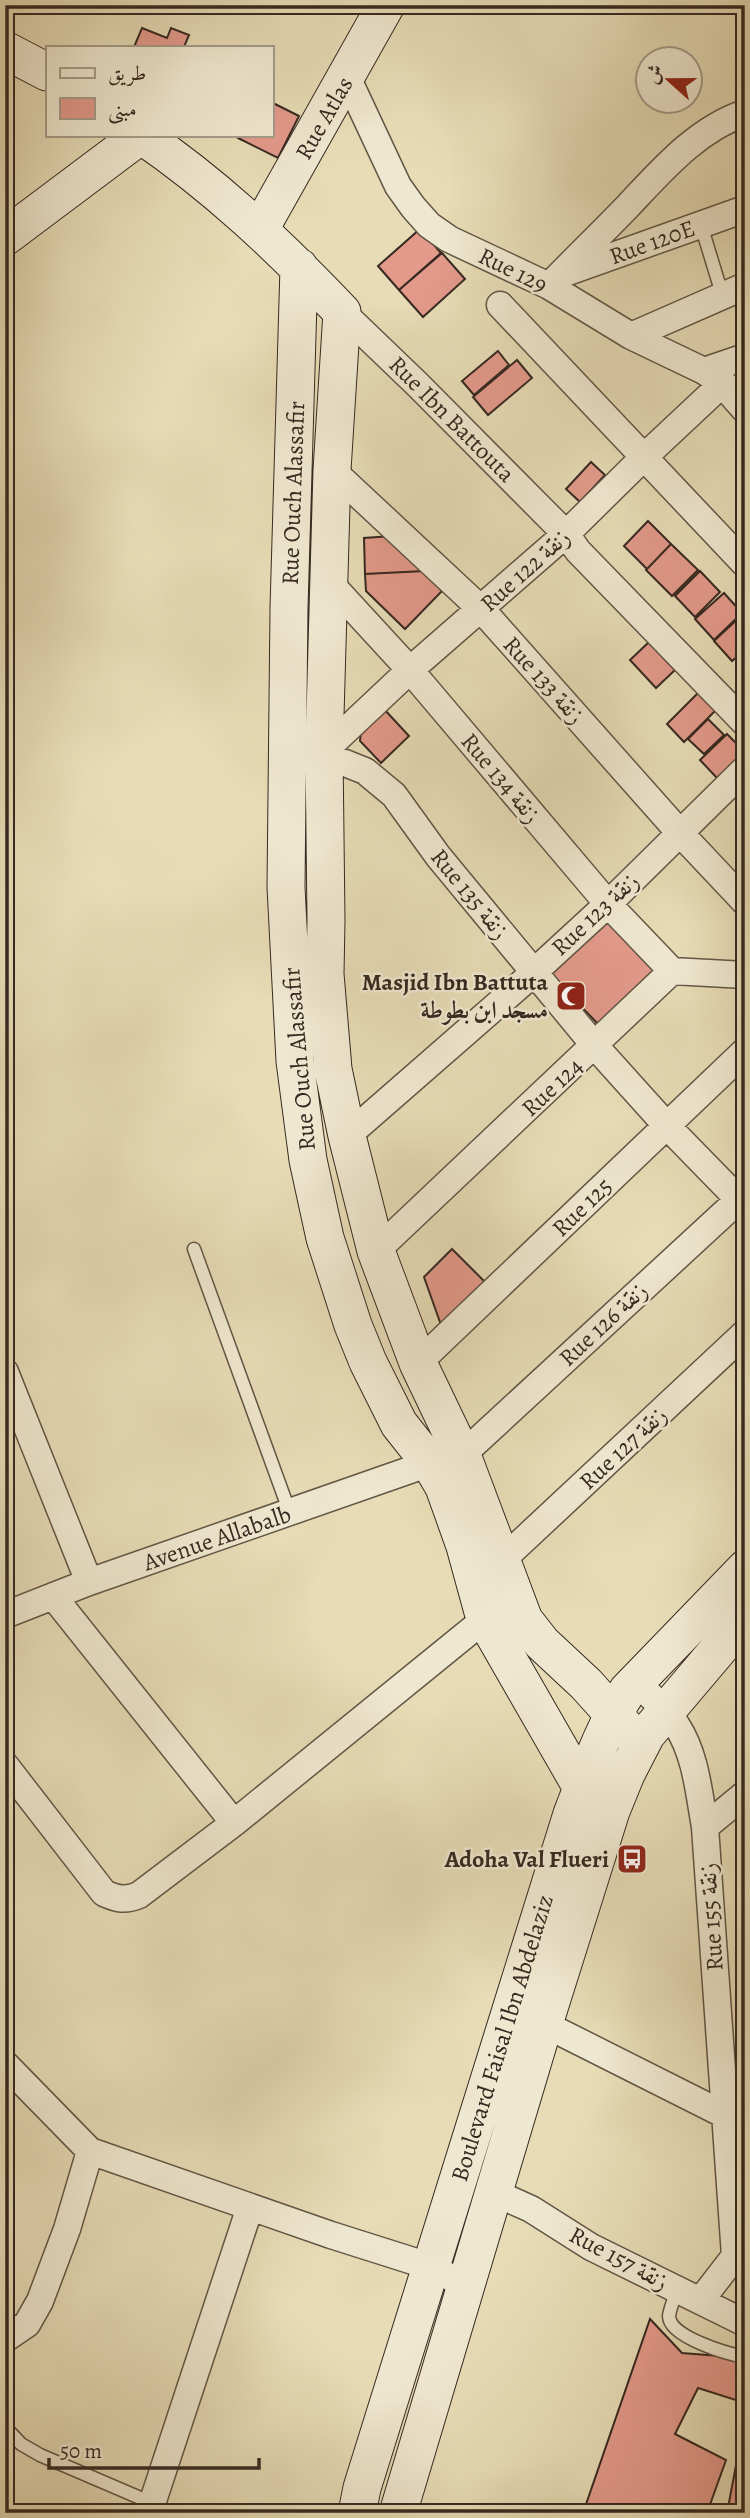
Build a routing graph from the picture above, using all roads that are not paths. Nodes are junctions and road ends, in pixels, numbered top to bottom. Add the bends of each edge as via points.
1 (386, 5) edge
2 (5, 50) edge
3 (46, 71) edge
4 (348, 77) junction
5 (745, 113) edge
6 (140, 136) edge
7 (142, 136) edge
8 (745, 209) edge
9 (702, 225) junction
10 (260, 229) junction
11 (5, 237) edge
12 (299, 267) junction
13 (554, 281) junction
14 (734, 290) edge
15 (500, 305) dead end
16 (342, 312) junction
17 (631, 336) junction
18 (745, 357) edge
19 (713, 378) junction
20 (745, 399) edge
21 (745, 410) edge
22 (643, 458) junction
23 (332, 470) junction
24 (566, 534) junction
25 (745, 564) edge
26 (330, 583) junction
27 (482, 610) junction
28 (410, 670) junction
29 (745, 723) edge
30 (324, 757) junction
31 (745, 769) edge
32 (681, 833) junction
33 (745, 902) edge
34 (608, 904) junction
35 (532, 971) junction
36 (672, 971) junction
37 (745, 975) edge
38 (595, 1046) junction
39 (745, 1051) edge
40 (667, 1126) junction
41 (347, 1136) junction
42 (743, 1200) edge
43 (194, 1249) dead end
44 (376, 1251) junction
45 (745, 1333) edge
46 (418, 1363) junction
47 (7, 1380) edge
48 (446, 1459) junction
49 (290, 1513) junction
50 (500, 1562) junction
51 (745, 1569) edge
52 (89, 1583) junction
53 (54, 1596) junction
54 (5, 1615) edge
55 (745, 1618) edge
56 (485, 1619) junction
57 (635, 1682) junction
58 (666, 1710) junction
59 (612, 1713) junction
60 (641, 1745) junction
61 (5, 1765) edge
62 (582, 1788) junction
63 (745, 1794) edge
64 (234, 1823) junction
65 (705, 1827) junction
66 (544, 2024) junction
67 (5, 2064) edge
68 (725, 2115) junction
69 (90, 2151) junction
70 (493, 2192) junction
71 (250, 2207) junction
72 (740, 2252) edge
73 (432, 2267) junction
74 (467, 2286) junction
75 (677, 2289) junction
76 (701, 2300) junction
77 (745, 2323) edge
78 (5, 2339) edge
79 (745, 2357) edge
80 (5, 2427) edge
81 (151, 2508) edge
82 (357, 2513) edge
83 (398, 2513) edge

1 - 4 street, Rue Atlas
2 - 3 street
4 - 10 street, Rue Atlas
4 - 13 street, Rue 129 via 398,186 420,216 449,239
5 - 13 street via 699,138 667,165
6 - 11 street
7 - 10 street, Rue Ibn Battouta via 181,162
8 - 9 street, Rue 120E
9 - 13 street, Rue 120E
9 - 14 lane
10 - 12 street, Rue Ibn Battouta
12 - 16 street, Rue Ibn Battouta
12 - 48 street, Rue Ouch Alassafir via 285,803 300,1106 325,1238 353,1325 399,1424
13 - 17 street, Rue 129
14 - 17 street
15 - 22 street
16 - 23 street, Rue Ouch Alassafir
16 - 24 street, Rue Ibn Battouta
17 - 19 street, Rue 129
18 - 19 street
19 - 20 street, Rue 129
19 - 21 street
19 - 22 street, Rue 122 زنقة
22 - 24 street, Rue 122 زنقة
22 - 25 street
23 - 26 street, Rue Ouch Alassafir
23 - 27 street, Rue 133 زنقة
24 - 27 street, Rue 122 زنقة
24 - 29 street, Rue Ibn Battouta
26 - 28 street, Rue 134 زنقة
26 - 30 street, Rue Ouch Alassafir
27 - 28 street, Rue 122 زنقة
27 - 32 street, Rue 133 زنقة
28 - 30 street, Rue 122 زنقة
28 - 34 street, Rue 134 زنقة
30 - 35 street, Rue 135 زنقة via 365,771 394,794
30 - 41 street, Rue Ouch Alassafir via 325,974 333,1069
31 - 32 street, Rue 123 زنقة
32 - 33 street, Rue 133 زنقة
32 - 34 street, Rue 123 زنقة
34 - 35 street, Rue 123 زنقة
34 - 36 street, Rue 134 زنقة
35 - 38 street, Rue 135 زنقة
35 - 41 street, Rue 123 زنقة
36 - 37 street
36 - 38 street, Rue 124
38 - 40 street, Rue 135 زنقة
38 - 44 street, Rue 124
39 - 40 street, Rue 125
40 - 42 street, Rue 135 زنقة
40 - 46 street, Rue 125
41 - 44 street, Rue Ouch Alassafir
42 - 48 street, Rue 126 زنقة
43 - 49 lane
44 - 46 street, Rue Ouch Alassafir
45 - 50 street, Rue 127 زنقة
46 - 48 street, Rue Ouch Alassafir
47 - 52 street
48 - 49 street, Avenue Allabalb
48 - 50 street, Rue Ouch Alassafir
48 - 56 street, Rue Ouch Alassafir via 443,1487 466,1546
49 - 52 street, Avenue Allabalb
50 - 59 street, Rue Ouch Alassafir via 524,1620
51 - 57 street, Boulevard Faisal Ibn Abdelaziz
52 - 53 street, Avenue Allabalb
53 - 54 street, Avenue Allabalb
53 - 64 street
55 - 58 street, Boulevard Faisal Ibn Abdelaziz
56 - 62 street, Rue Ouch Alassafir
56 - 64 street
57 - 58 street, Rue 155 زنقة
57 - 59 street, Boulevard Faisal Ibn Abdelaziz
58 - 60 street, Boulevard Faisal Ibn Abdelaziz
58 - 65 street, Rue 155 زنقة via 678,1727 694,1769
59 - 60 street, Rue Ouch Alassafir
59 - 62 street, Boulevard Faisal Ibn Abdelaziz
60 - 66 street, Boulevard Faisal Ibn Abdelaziz via 611,1811
61 - 64 street via 104,1893 115,1898 128,1900 139,1895
62 - 73 street, Boulevard Faisal Ibn Abdelaziz
63 - 65 street
65 - 68 street, Rue 155 زنقة
66 - 68 street
66 - 70 street, Boulevard Faisal Ibn Abdelaziz
67 - 69 street
68 - 72 street, Rue 155 زنقة
69 - 71 street
69 - 78 street via 40,2301 27,2324
70 - 74 street, Boulevard Faisal Ibn Abdelaziz
70 - 75 street, Rue 157 زنقة
71 - 73 street
71 - 81 street
72 - 76 street
73 - 74 street
73 - 82 street, Boulevard Faisal Ibn Abdelaziz
74 - 83 street, Boulevard Faisal Ibn Abdelaziz
75 - 76 street, Rue 157 زنقة
75 - 79 lane via 669,2316 672,2326 724,2353
76 - 77 street, Rue 157 زنقة
80 - 81 lane via 40,2455

